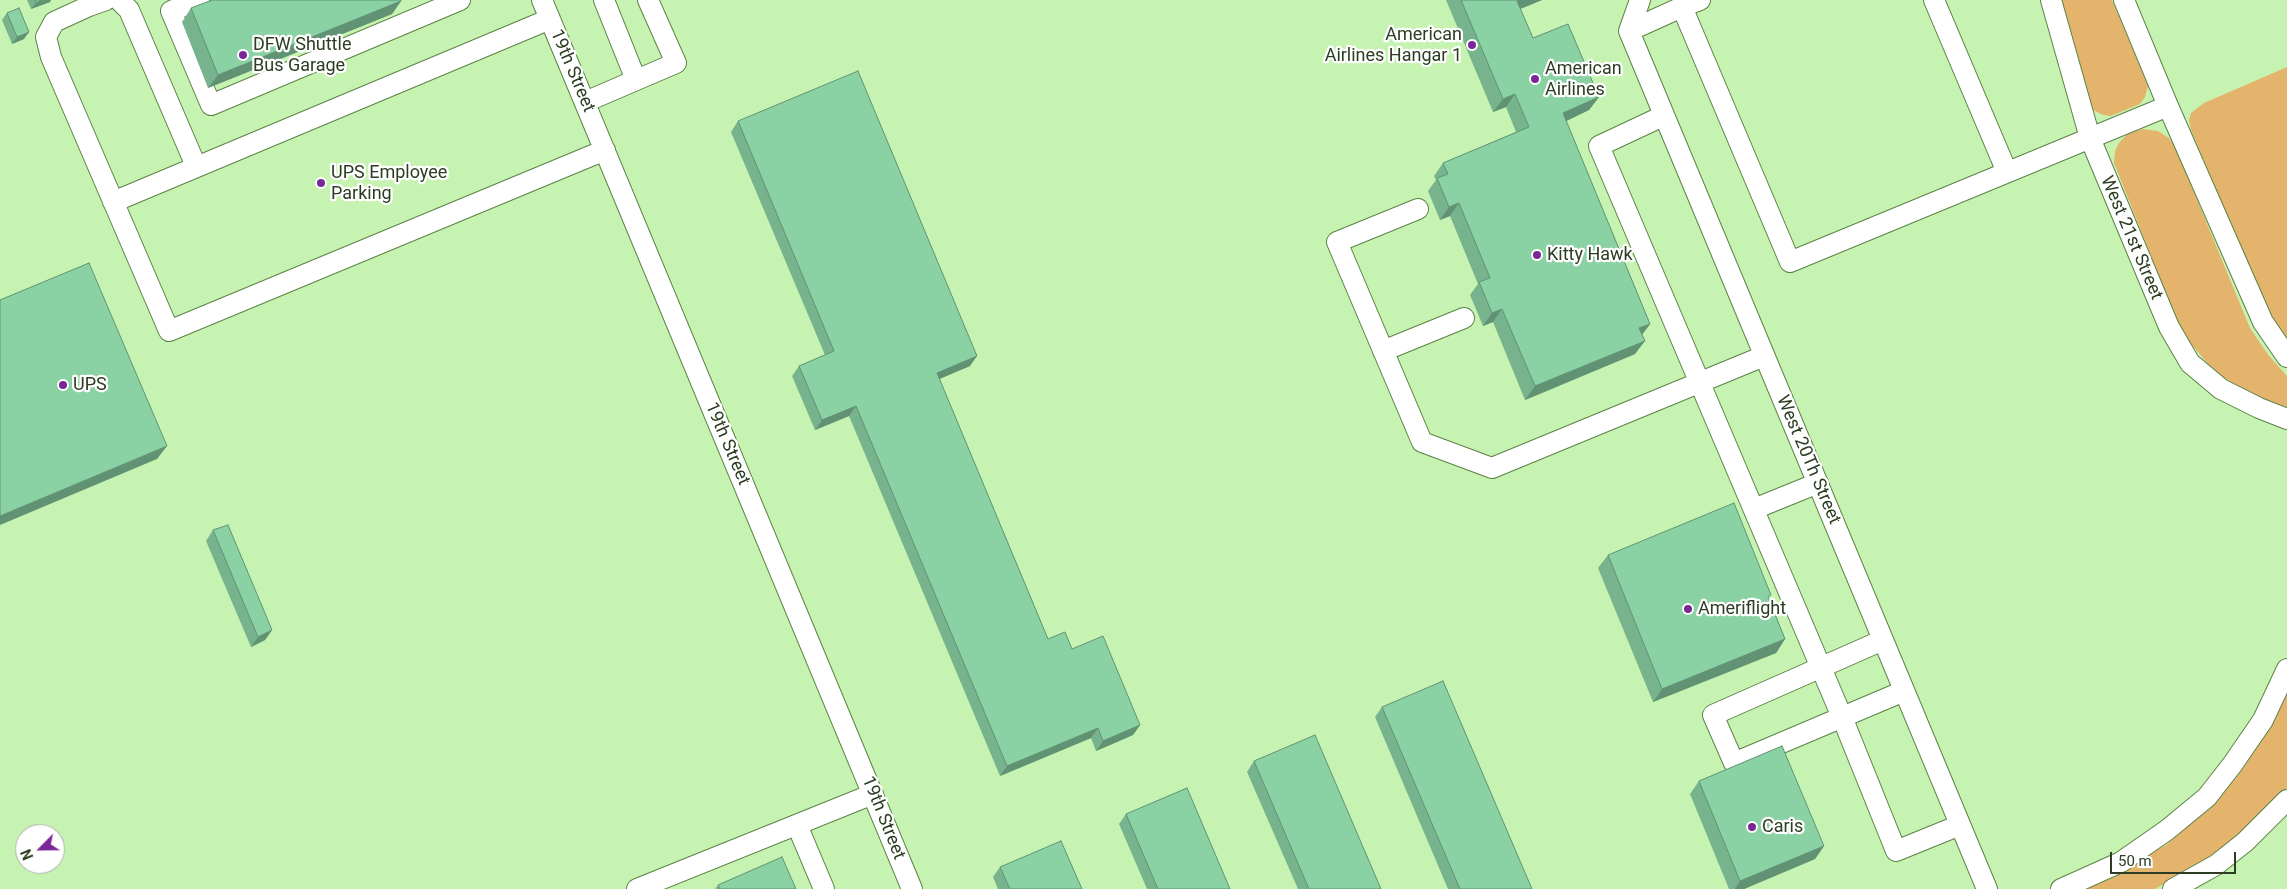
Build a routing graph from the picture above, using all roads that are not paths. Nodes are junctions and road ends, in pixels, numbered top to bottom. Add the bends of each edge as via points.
1 (106, 0) edge
2 (119, 0) edge
3 (199, 0) edge
4 (460, 0) edge
5 (542, 0) edge
6 (604, 0) edge
7 (648, 0) edge
8 (1640, 0) edge
9 (1934, 0) edge
10 (2051, 0) edge
11 (2124, 0) edge
12 (1691, 4) edge
13 (550, 19) junction
14 (1628, 31) junction
15 (636, 80) junction
16 (585, 102) junction
17 (2168, 106) junction
18 (1663, 116) junction
19 (2090, 138) junction
20 (605, 150) junction
21 (196, 166) junction
22 (2007, 172) junction
23 (114, 202) junction
24 (1418, 209) dead end
25 (1464, 318) dead end
26 (1383, 351) junction
27 (1764, 356) junction
28 (2287, 357) edge
29 (1700, 384) junction
30 (2287, 419) edge
31 (1818, 483) junction
32 (1754, 509) junction
33 (1883, 640) junction
34 (1821, 667) junction
35 (2287, 670) edge
36 (1904, 691) junction
37 (1842, 717) junction
38 (873, 794) junction
39 (2287, 800) edge
40 (797, 825) junction
41 (1960, 825) junction
42 (665, 884) edge
43 (637, 889) edge
44 (824, 889) edge
45 (912, 889) edge
46 (1987, 889) edge
47 (2061, 889) edge
48 (2173, 889) edge

1 - 23 street via 54,22 46,37 51,57
2 - 21 street via 129,10
3 - 4 street via 171,11 211,106
5 - 13 street, 19th Street
6 - 15 street
7 - 15 street via 676,63
8 - 14 street
9 - 22 street
10 - 19 street, West 21st Street
11 - 17 street
12 - 14 street
12 - 22 street via 1790,262
13 - 16 street, 19th Street
13 - 21 street
14 - 18 street, West 20Th Street
15 - 16 street
16 - 20 street, 19th Street
17 - 19 street
17 - 28 street via 2263,322
18 - 27 street, West 20Th Street
18 - 29 street via 1599,146
19 - 22 street
19 - 30 street, West 21st Street via 2169,327 2190,363 2221,389
20 - 23 street via 169,331
20 - 38 street, 19th Street
21 - 23 street
24 - 26 street via 1338,242
25 - 26 street
26 - 29 street via 1422,442 1492,468
27 - 29 street
27 - 31 street, West 20Th Street
29 - 32 street
31 - 32 street
31 - 33 street, West 20Th Street
32 - 34 street
33 - 34 street
33 - 36 street, West 20Th Street
34 - 37 street
34 - 37 street via 1713,714 1734,763
35 - 47 street via 2263,720 2207,797 2121,862
36 - 37 street
36 - 41 street, West 20Th Street
37 - 41 street via 1896,851
38 - 40 street
38 - 45 street, 19th Street
39 - 48 street via 2238,848 2216,865
40 - 42 street
40 - 44 street
41 - 46 street, West 20Th Street
42 - 43 street

